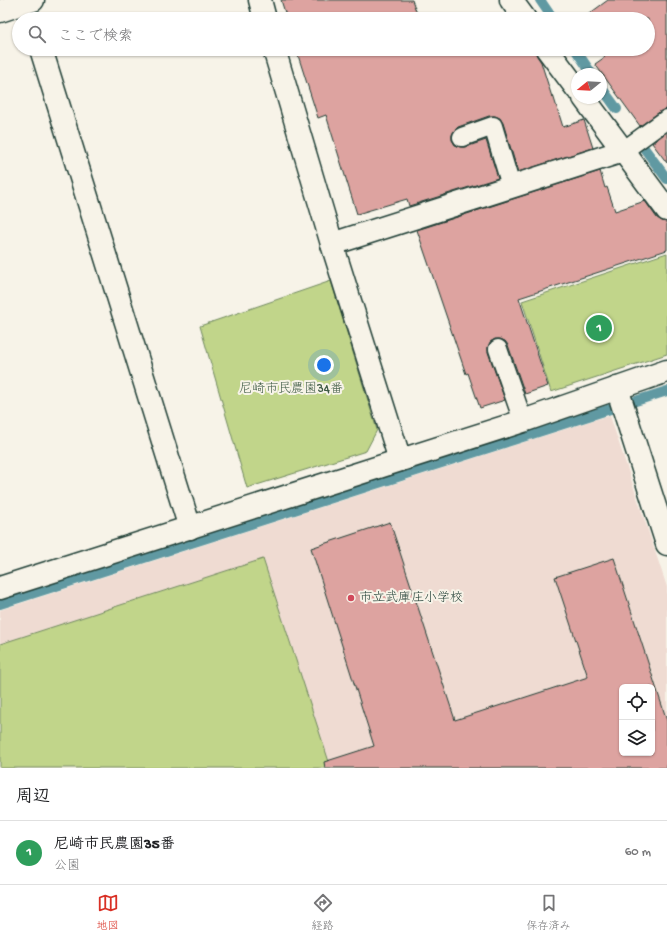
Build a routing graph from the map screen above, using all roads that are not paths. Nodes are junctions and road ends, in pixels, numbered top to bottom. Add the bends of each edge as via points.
1 (260, 0) edge
2 (511, 0) edge
3 (30, 7) edge
4 (0, 11) edge
5 (263, 12) edge
6 (520, 12) edge
7 (43, 56) edge
8 (276, 56) edge
9 (552, 56) edge
10 (571, 81) edge
11 (588, 104) edge
12 (667, 119) edge
13 (462, 137) dead end
14 (623, 151) junction
15 (511, 186) junction
16 (667, 210) edge
17 (332, 244) junction
18 (498, 349) dead end
19 (667, 371) edge
20 (620, 399) junction
21 (523, 421) junction
22 (400, 460) junction
23 (190, 528) junction
24 (667, 544) edge
25 (0, 588) edge

1 - 5 street
2 - 6 street
3 - 4 street
7 - 23 street
8 - 17 street
9 - 10 street
11 - 14 street
12 - 14 lane
13 - 15 lane via 493,126
14 - 15 street
14 - 16 street
15 - 17 street
17 - 22 street
18 - 21 lane
19 - 20 street
20 - 21 street
20 - 24 street
21 - 22 street
22 - 23 street
23 - 25 street

